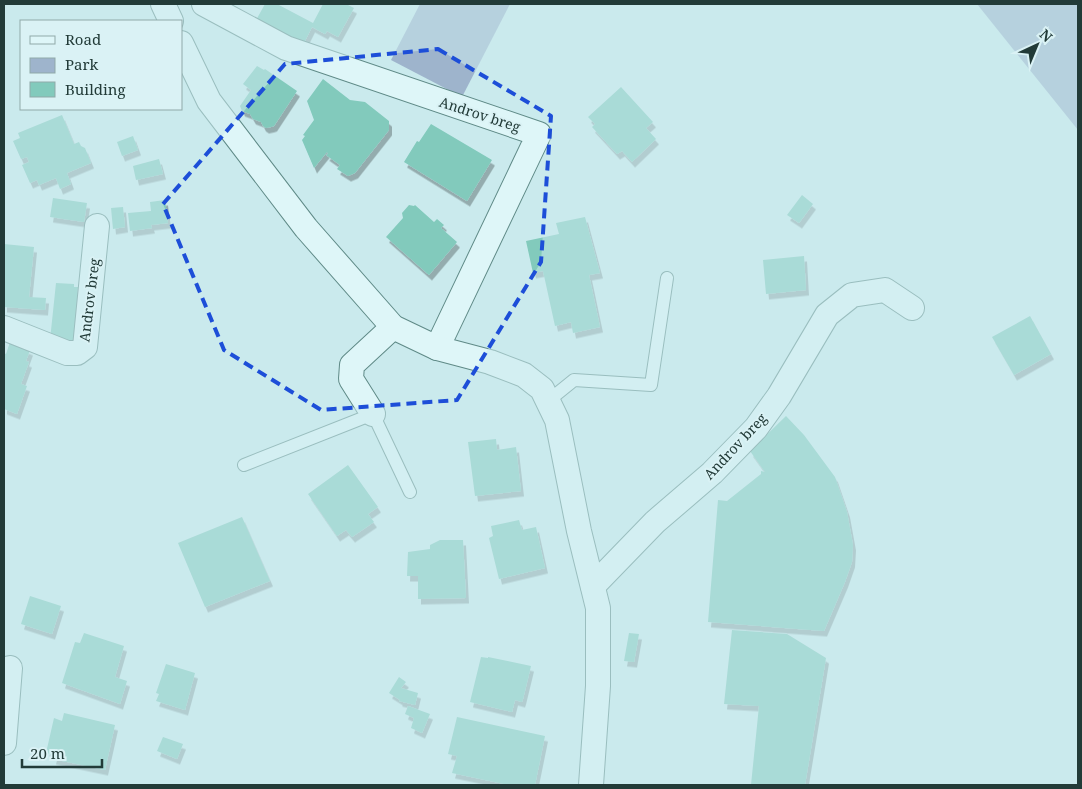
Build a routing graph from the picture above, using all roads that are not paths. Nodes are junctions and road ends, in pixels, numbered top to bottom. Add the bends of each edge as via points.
1 (163, 4) edge
2 (204, 4) edge
3 (171, 20) edge
4 (182, 45) edge
5 (97, 226) dead end
6 (667, 278) dead end
7 (912, 308) dead end
8 (393, 327) junction
9 (4, 328) edge
10 (437, 348) junction
11 (548, 401) junction
12 (373, 414) junction
13 (244, 465) dead end
14 (410, 492) dead end
15 (593, 586) junction
16 (10, 668) dead end
17 (4, 743) edge
18 (591, 785) edge

1 - 3 street
2 - 10 street, Androv breg via 286,48 539,134
4 - 8 street via 209,101 306,228
5 - 9 street, Androv breg via 85,347 67,353
6 - 11 lane via 651,385 574,380
7 - 15 street, Androv breg via 885,290 852,294 827,315 756,428
8 - 10 street
8 - 12 street via 352,365 351,379
10 - 11 street via 524,375 542,389
11 - 15 street via 557,420
12 - 13 lane
12 - 14 lane
15 - 18 street via 598,608 598,686
16 - 17 street

